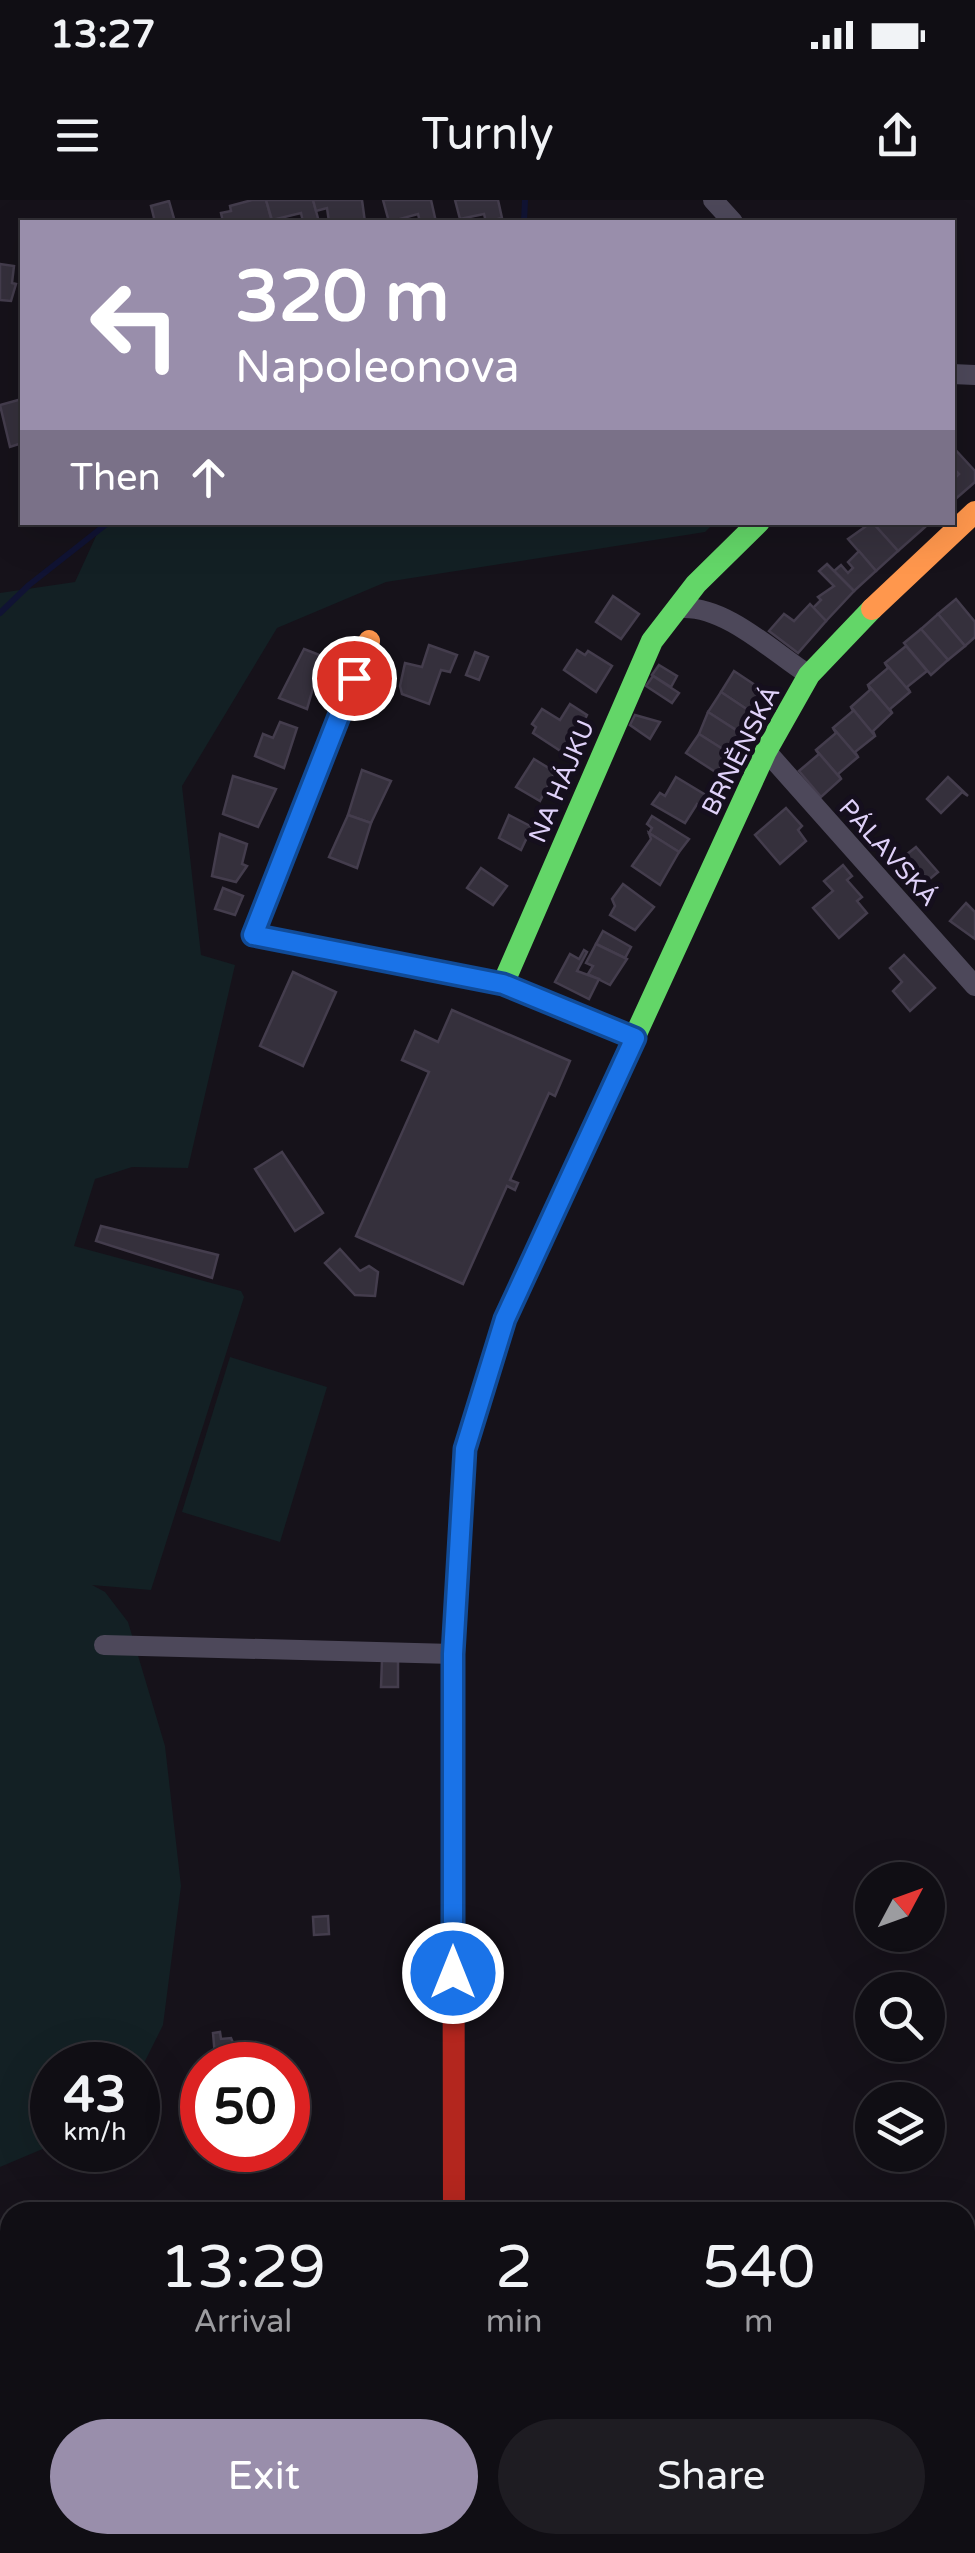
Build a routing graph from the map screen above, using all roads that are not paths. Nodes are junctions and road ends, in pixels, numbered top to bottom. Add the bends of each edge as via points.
1 (713, 200) edge
2 (732, 220) edge
3 (975, 512) edge
4 (756, 525) edge
5 (682, 608) junction
6 (369, 641) dead end
7 (809, 675) junction
8 (766, 751) junction
9 (503, 984) junction
10 (975, 986) edge
11 (635, 1038) junction
12 (104, 1645) dead end
13 (453, 1654) junction
14 (454, 2202) edge

1 - 2 street
3 - 7 main road, BRNĚNSKÁ
4 - 5 main road, NA HÁJKU via 696,584
5 - 7 street via 717,615
5 - 9 main road, NA HÁJKU via 652,641
6 - 9 main road via 253,935
7 - 8 main road, BRNĚNSKÁ
8 - 10 street, PÁLAVSKÁ
8 - 11 main road, BRNĚNSKÁ
9 - 11 main road
11 - 13 main road, BRNĚNSKÁ via 505,1319 465,1449
12 - 13 street
13 - 14 main road, BRNĚNSKÁ

